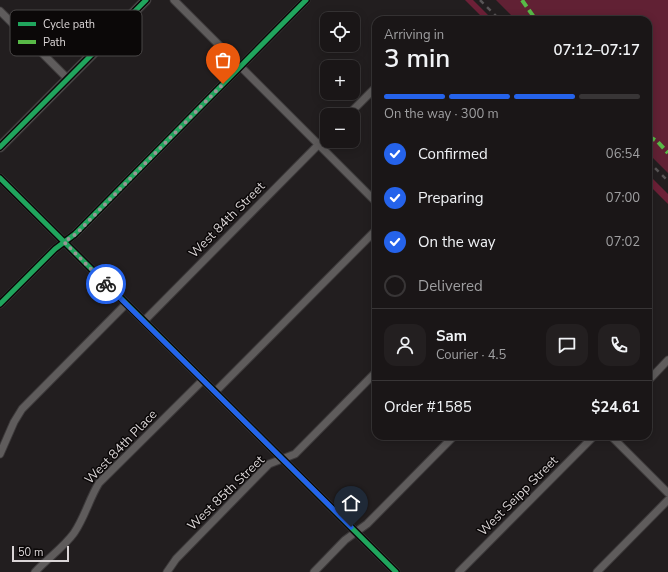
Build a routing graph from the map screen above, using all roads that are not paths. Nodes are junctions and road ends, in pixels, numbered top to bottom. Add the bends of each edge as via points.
1 (146, 0) edge
2 (174, 0) edge
3 (306, 0) edge
4 (136, 10) edge
5 (0, 11) edge
6 (10, 21) edge
7 (45, 56) edge
8 (91, 56) edge
9 (240, 67) junction
10 (68, 79) junction
11 (372, 91) edge
12 (355, 108) edge
13 (318, 145) junction
14 (0, 147) edge
15 (0, 178) edge
16 (372, 198) edge
17 (372, 234) edge
18 (64, 242) junction
19 (0, 304) edge
20 (126, 304) junction
21 (144, 321) junction
22 (668, 360) edge
23 (372, 376) edge
24 (652, 376) edge
25 (203, 380) junction
26 (215, 392) junction
27 (450, 440) edge
28 (590, 440) edge
29 (615, 440) edge
30 (0, 454) edge
31 (282, 459) junction
32 (668, 493) edge
33 (668, 500) edge
34 (356, 532) junction
35 (35, 572) edge
36 (167, 572) edge
37 (314, 572) edge
38 (396, 572) edge
39 (459, 572) edge
40 (597, 572) edge

1 - 4 street
2 - 9 street
3 - 9 street
5 - 6 street
7 - 10 street
8 - 10 street
9 - 13 street
9 - 18 street via 76,234
10 - 14 street
11 - 12 street
13 - 16 street
13 - 21 street, West 84th Street
15 - 18 street
17 - 26 street
18 - 19 street
18 - 20 street
20 - 21 street
20 - 30 street via 22,409
21 - 25 street
22 - 24 street
23 - 31 street, West 85th Street via 295,454
25 - 26 street
25 - 35 street, West 84th Place via 99,483 74,534
26 - 31 street
27 - 34 street
28 - 39 street, West Seipp Street
29 - 32 street
31 - 34 street
31 - 36 street, West 85th Street via 269,464 176,559
33 - 40 street
34 - 37 street
34 - 38 street

